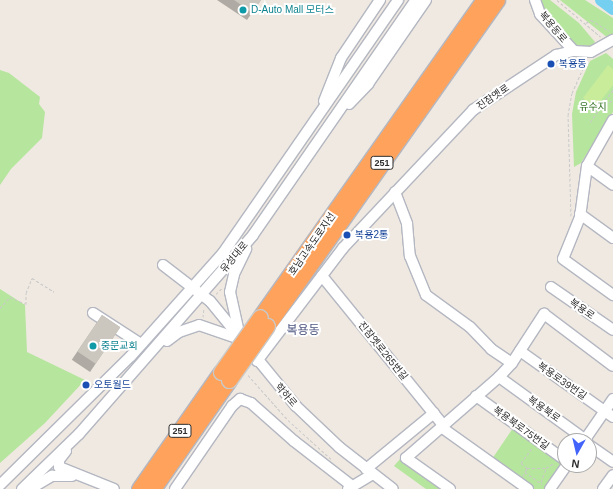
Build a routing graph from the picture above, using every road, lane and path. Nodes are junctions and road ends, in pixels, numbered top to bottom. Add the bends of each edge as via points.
1 (380, 0) edge
2 (398, 0) edge
3 (416, 0) edge
4 (426, 0) edge
5 (484, 0) edge
6 (497, 0) edge
7 (535, 0) edge
8 (557, 0) edge
9 (586, 23) junction
10 (612, 41) edge
11 (574, 51) junction
12 (591, 52) junction
13 (613, 90) edge
14 (613, 100) edge
15 (584, 103) dead end
16 (600, 107) junction
17 (321, 110) junction
18 (597, 112) junction
19 (613, 120) edge
20 (590, 122) dead end
21 (325, 130) junction
22 (587, 166) junction
23 (613, 184) edge
24 (395, 192) junction
25 (580, 214) junction
26 (574, 225) junction
27 (253, 235) junction
28 (613, 238) edge
29 (163, 265) dead end
30 (322, 276) junction
31 (551, 286) dead end
32 (193, 287) junction
33 (222, 288) dead end
34 (54, 292) dead end
35 (218, 292) dead end
36 (202, 295) junction
37 (613, 295) edge
38 (0, 308) edge
39 (203, 309) dead end
40 (93, 313) dead end
41 (264, 322) junction
42 (203, 323) dead end
43 (613, 330) edge
44 (240, 339) junction
45 (141, 344) junction
46 (520, 351) junction
47 (145, 359) junction
48 (257, 361) junction
49 (512, 363) junction
50 (613, 366) edge
51 (247, 373) dead end
52 (225, 376) junction
53 (499, 377) junction
54 (476, 396) junction
55 (613, 399) edge
56 (604, 411) junction
57 (434, 413) junction
58 (613, 417) edge
59 (442, 426) junction
60 (575, 433) edge
61 (591, 433) edge
62 (78, 434) junction
63 (536, 443) dead end
64 (597, 450) edge
65 (557, 456) edge
66 (334, 460) dead end
67 (557, 461) edge
68 (613, 462) edge
69 (527, 468) junction
70 (546, 468) junction
71 (369, 472) junction
72 (525, 472) junction
73 (560, 473) edge
74 (613, 475) edge
75 (85, 479) junction
76 (520, 480) dead end
77 (540, 483) junction
78 (0, 485) edge
79 (547, 487) edge
80 (350, 488) edge
81 (22, 489) edge
82 (30, 489) edge
83 (114, 489) edge
84 (139, 489) edge
85 (153, 489) edge
86 (175, 489) edge
87 (393, 489) edge
88 (450, 489) edge
89 (528, 489) edge
90 (603, 489) edge

1 - 17 street via 341,58
2 - 17 street, 유성대로
3 - 21 street, 유성대로
4 - 21 street via 368,84
5 - 41 highway, 호남고속도로지선 / 251
6 - 41 highway, 호남고속도로지선 / 251
7 - 11 street, 복용동로 via 540,14
8 - 9 path
9 - 10 path
9 - 10 path via 591,20
10 - 12 street, 진잠옛로
11 - 12 street, 진잠옛로
11 - 24 street, 진잠옛로 via 548,60 473,110
12 - 26 path via 572,93 568,115 569,198
13 - 16 path
14 - 16 path
15 - 18 path
16 - 18 path
17 - 32 street, 유성대로 via 223,253
18 - 20 path
19 - 22 street
21 - 27 street, 유성대로
22 - 23 street
22 - 25 street
24 - 30 street, 진잠옛로 via 343,248
24 - 49 street via 407,224 410,256 426,295 470,327 491,349
25 - 26 street
25 - 28 street
26 - 37 street via 563,259
27 - 36 street, 유성대로
27 - 44 street via 234,274 230,292
29 - 32 street, 학하로
30 - 48 street, 진잠옛로
30 - 57 street, 진잠옛로265번길
31 - 43 street, 복용로
32 - 36 street, 학하로
32 - 45 street, 유성대로
33 - 35 path
34 - 38 path via 32,278 26,293 26,304 10,297
36 - 44 street, 학하로
36 - 47 street, 유성대로
39 - 42 path
40 - 45 street
41 - 52 highway, 호남고속도로지선 / 251, bridge
44 - 47 street via 198,325 179,332
44 - 48 street, 학하로
45 - 78 street, 유성대로
46 - 49 street
46 - 50 street via 544,314
46 - 56 street, 복용로39번길
47 - 62 street, 유성대로
48 - 71 street, 학하로 via 296,406
49 - 53 street
51 - 66 path via 288,420
52 - 84 highway, 호남고속도로지선 / 251
52 - 85 highway, 호남고속도로지선 / 251
53 - 54 street
53 - 60 street, 복용북로
54 - 59 street
54 - 65 street, 복용북로75번길
55 - 56 street
56 - 58 street, 복용로39번길
56 - 61 street
57 - 59 street, 진잠옛로265번길
57 - 71 street
59 - 88 street via 406,458
59 - 89 street
62 - 75 street via 58,463 65,471
62 - 81 street, 유성대로
63 - 69 path via 521,463
64 - 68 street, 복용북로
67 - 70 path
69 - 70 path
69 - 72 path
70 - 77 path
71 - 80 street
71 - 87 street, 학하로
72 - 76 path
72 - 77 path
73 - 79 street
74 - 90 street
75 - 82 street via 52,476
75 - 83 street
77 - 79 path
80 - 86 street via 251,403 240,399 232,406

